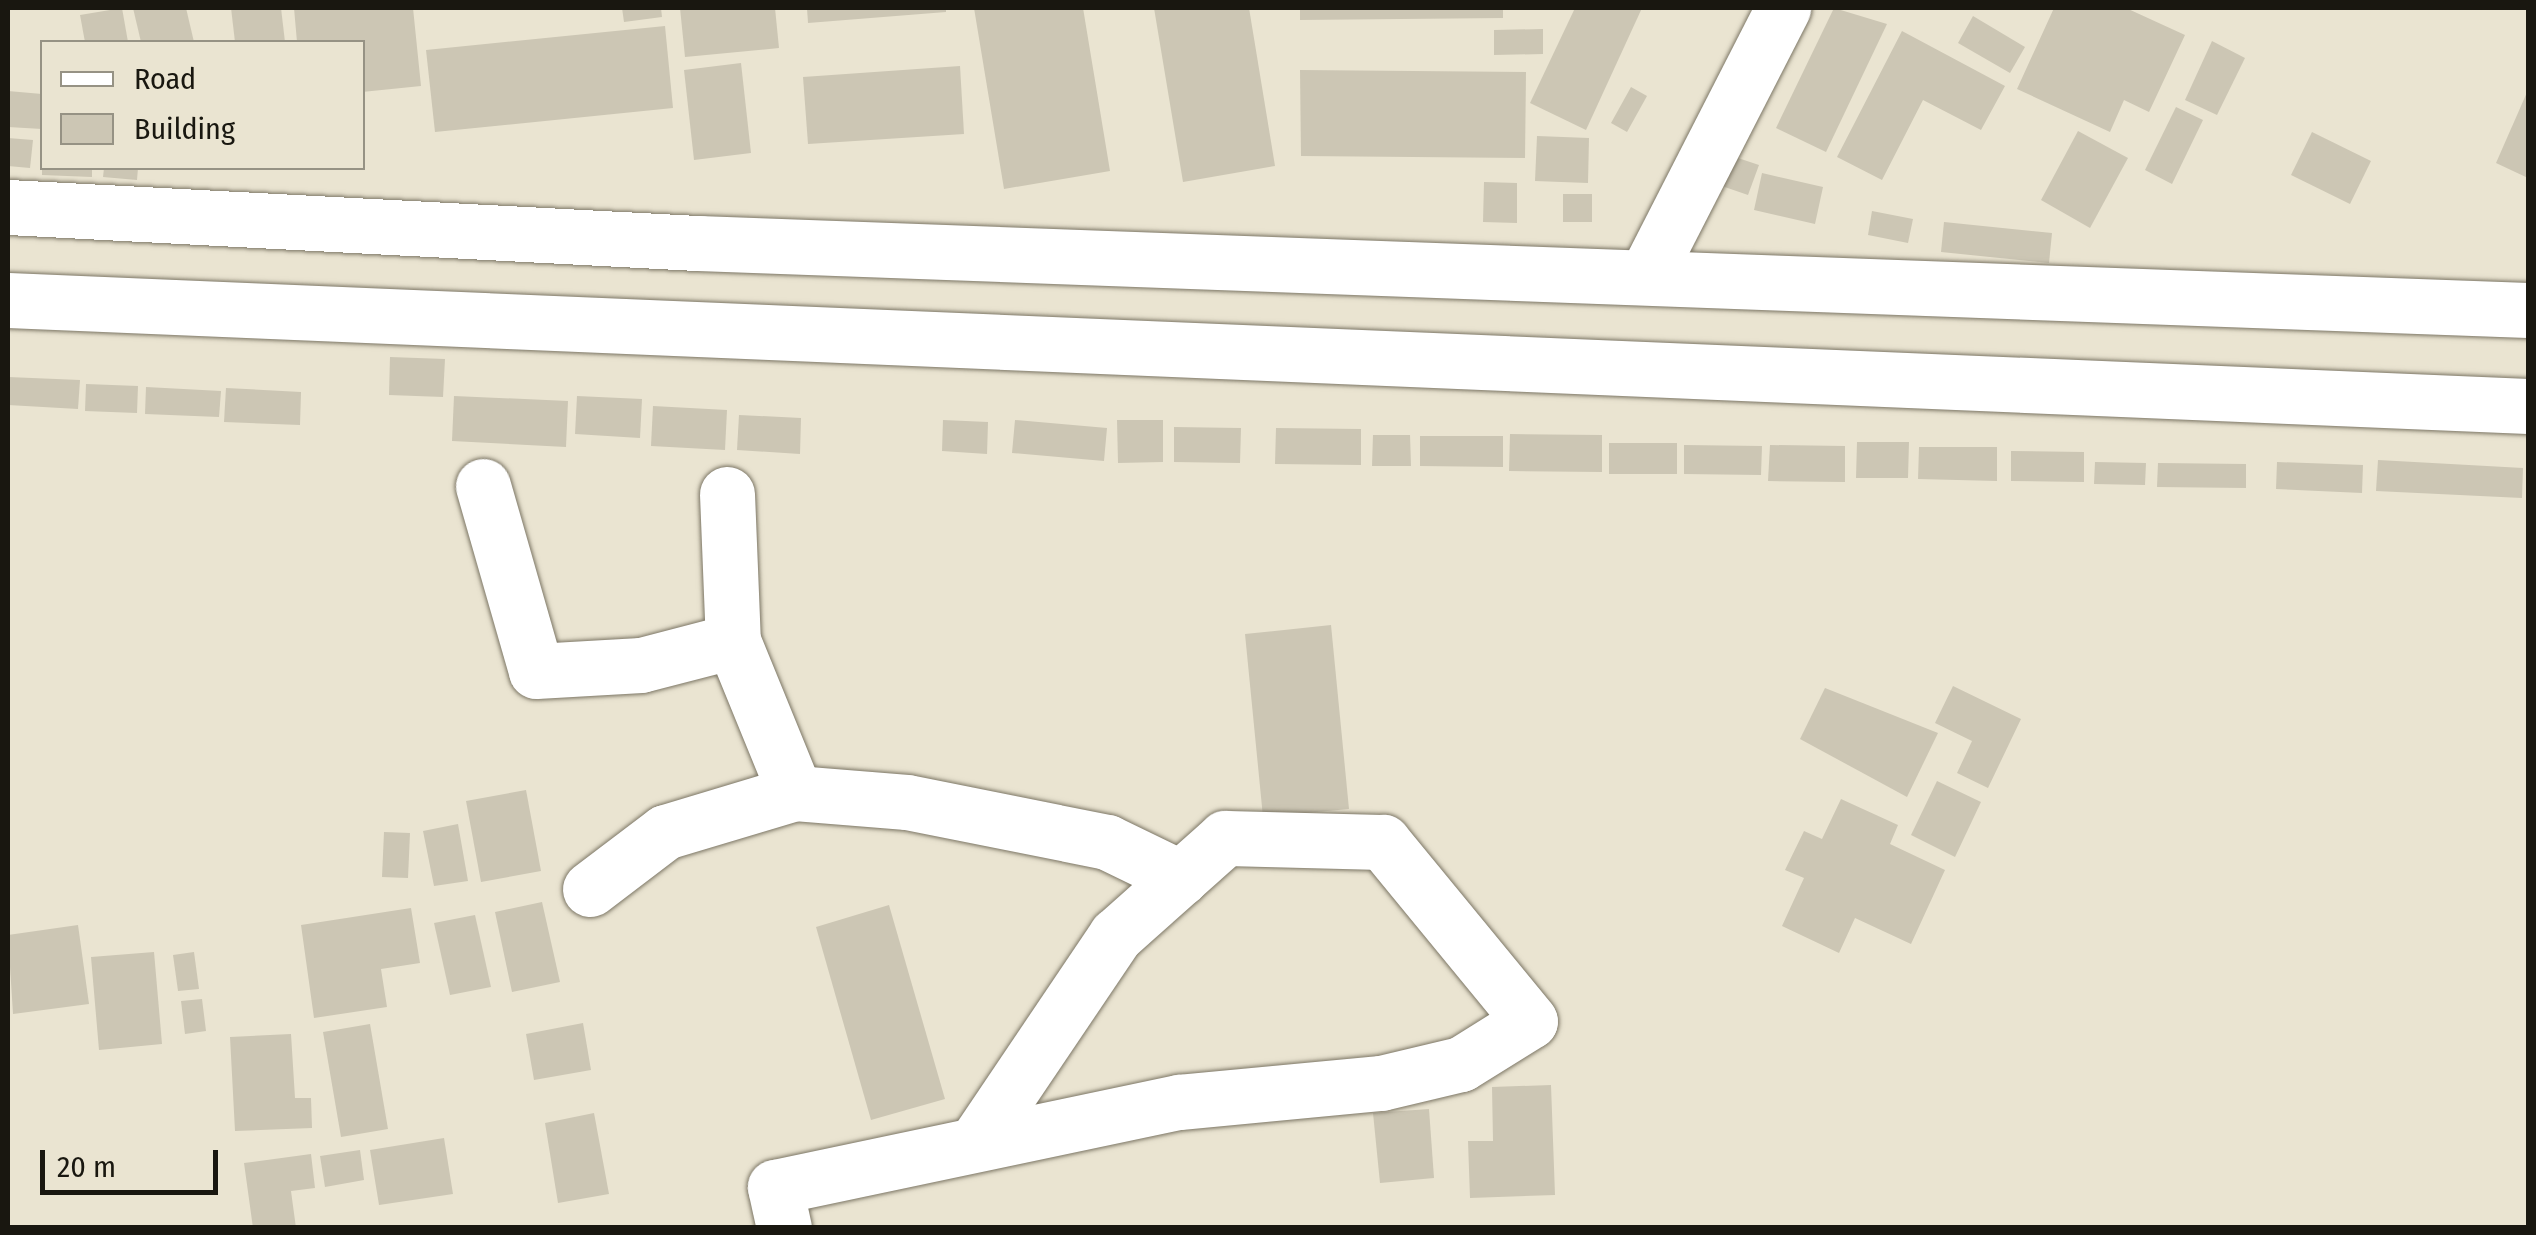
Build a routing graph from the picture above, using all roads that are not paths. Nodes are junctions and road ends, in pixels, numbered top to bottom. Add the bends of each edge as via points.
1 (1783, 8) edge
2 (8, 207) edge
3 (1646, 276) junction
4 (8, 300) edge
5 (2528, 310) edge
6 (2528, 406) edge
7 (483, 486) dead end
8 (727, 494) dead end
9 (733, 640) junction
10 (795, 793) junction
11 (1181, 878) junction
12 (590, 889) dead end
13 (979, 1138) junction
14 (784, 1228) edge

1 - 3 main road
2 - 3 main road via 698,244
3 - 5 main road
4 - 6 main road
7 - 9 main road via 536,671 642,665
8 - 9 main road
9 - 10 main road
10 - 11 main road via 907,802 1107,842
10 - 12 main road via 665,832
11 - 13 main road via 1116,935
11 - 13 main road via 1225,838 1382,842 1530,1021 1460,1064 1381,1083 1179,1102
13 - 14 main road via 775,1187

